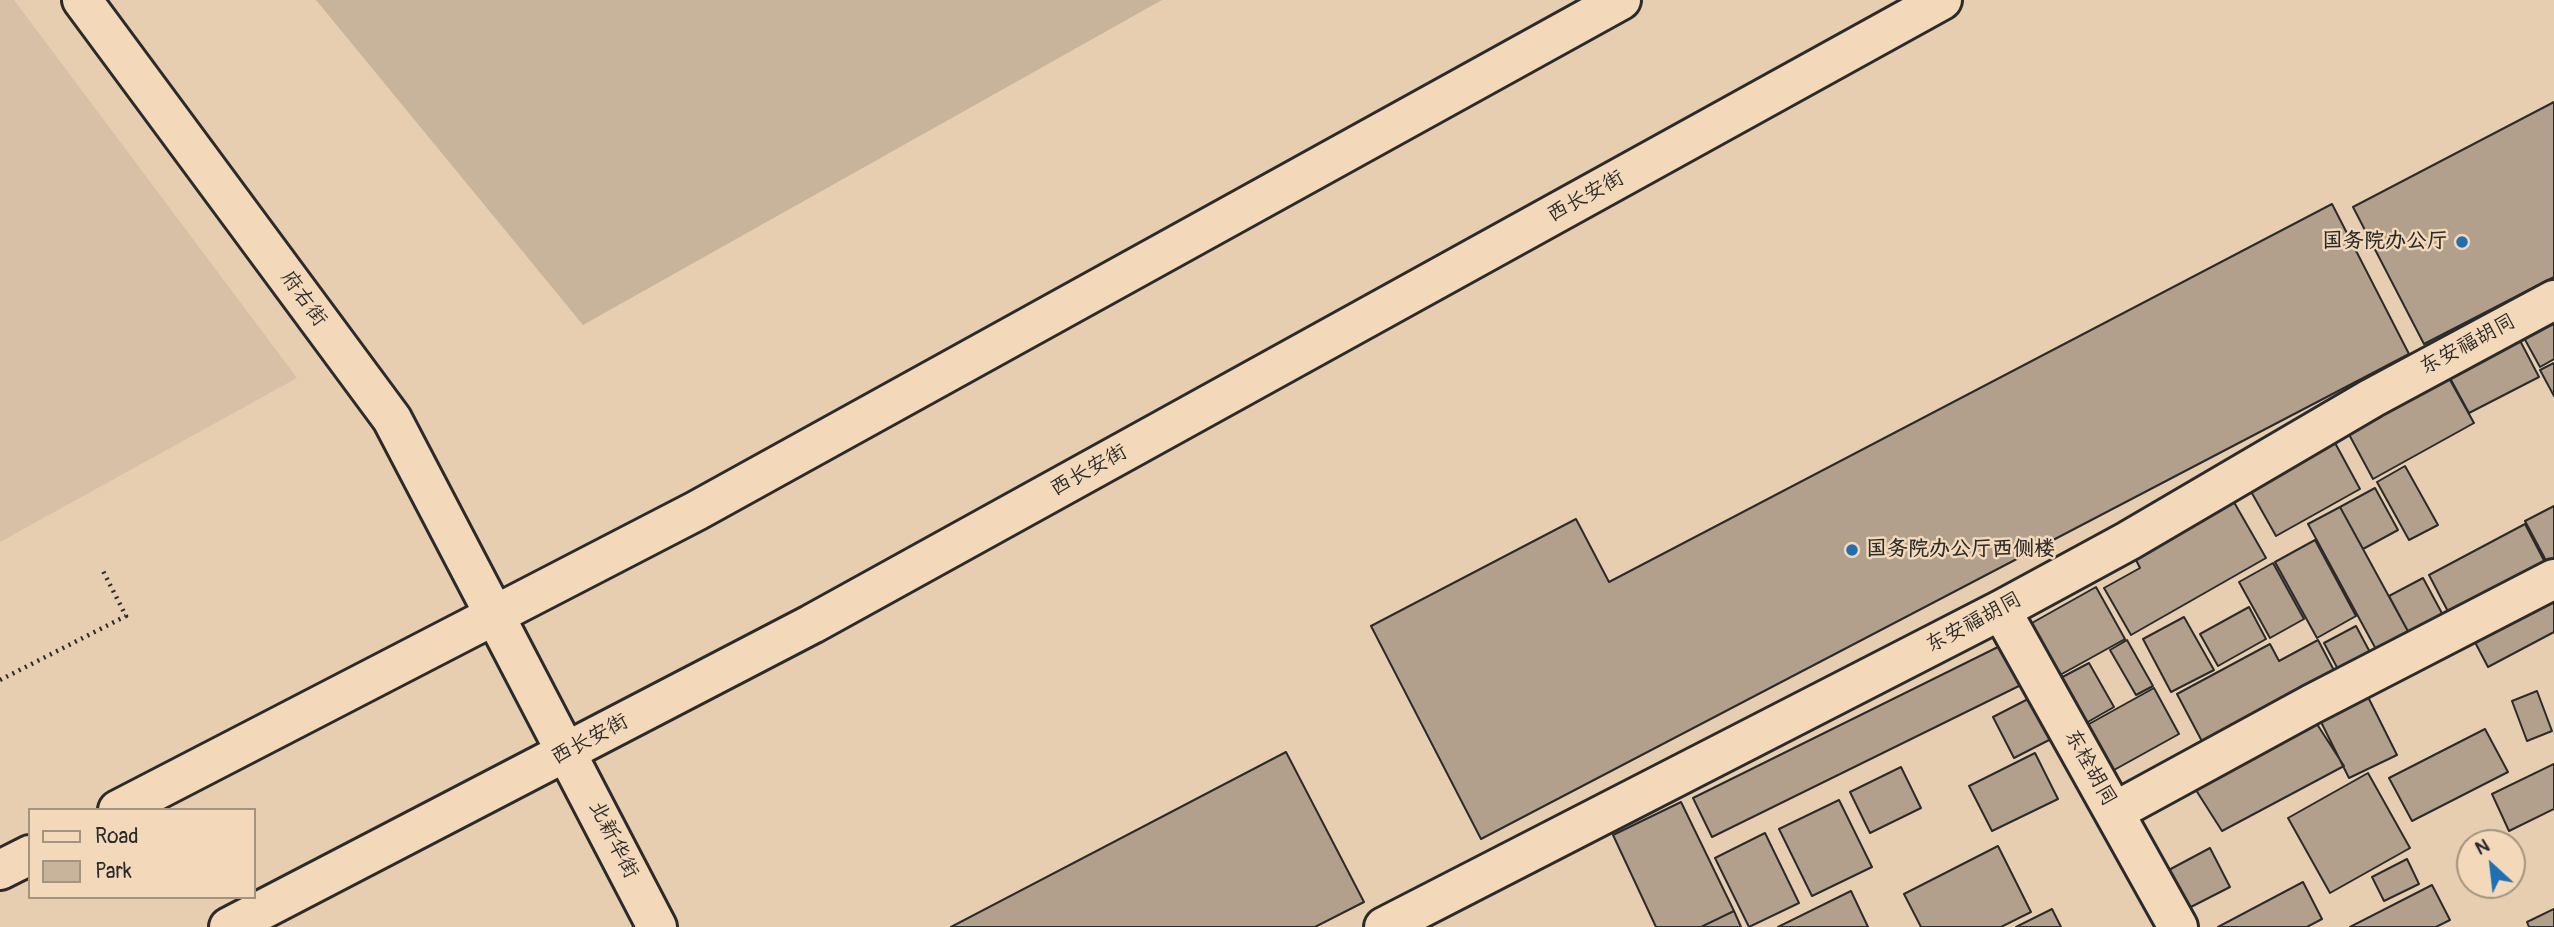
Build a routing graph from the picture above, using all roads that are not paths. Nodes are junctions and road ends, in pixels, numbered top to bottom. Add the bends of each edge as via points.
1 (82, 0) edge
2 (1621, 0) edge
3 (1942, 0) edge
4 (2554, 300) edge
5 (2554, 579) edge
6 (2001, 610) junction
7 (495, 616) junction
8 (568, 752) junction
9 (122, 808) edge
10 (2114, 812) junction
11 (28, 856) edge
12 (0, 870) edge
13 (1394, 925) edge
14 (229, 927) edge
15 (657, 927) edge
16 (2178, 927) edge

1 - 7 main road, 府右街 via 392,419
2 - 7 main road via 720,497
3 - 8 main road, 西长安街 via 812,624
4 - 6 main road, 东安福胡同 via 2372,398
5 - 10 main road
6 - 10 main road, 东栓胡同
6 - 13 main road, 东安福胡同
7 - 8 main road, 府右街
7 - 9 main road
8 - 14 main road, 西长安街
8 - 15 main road, 北新华街
10 - 16 main road, 东栓胡同
11 - 12 main road

